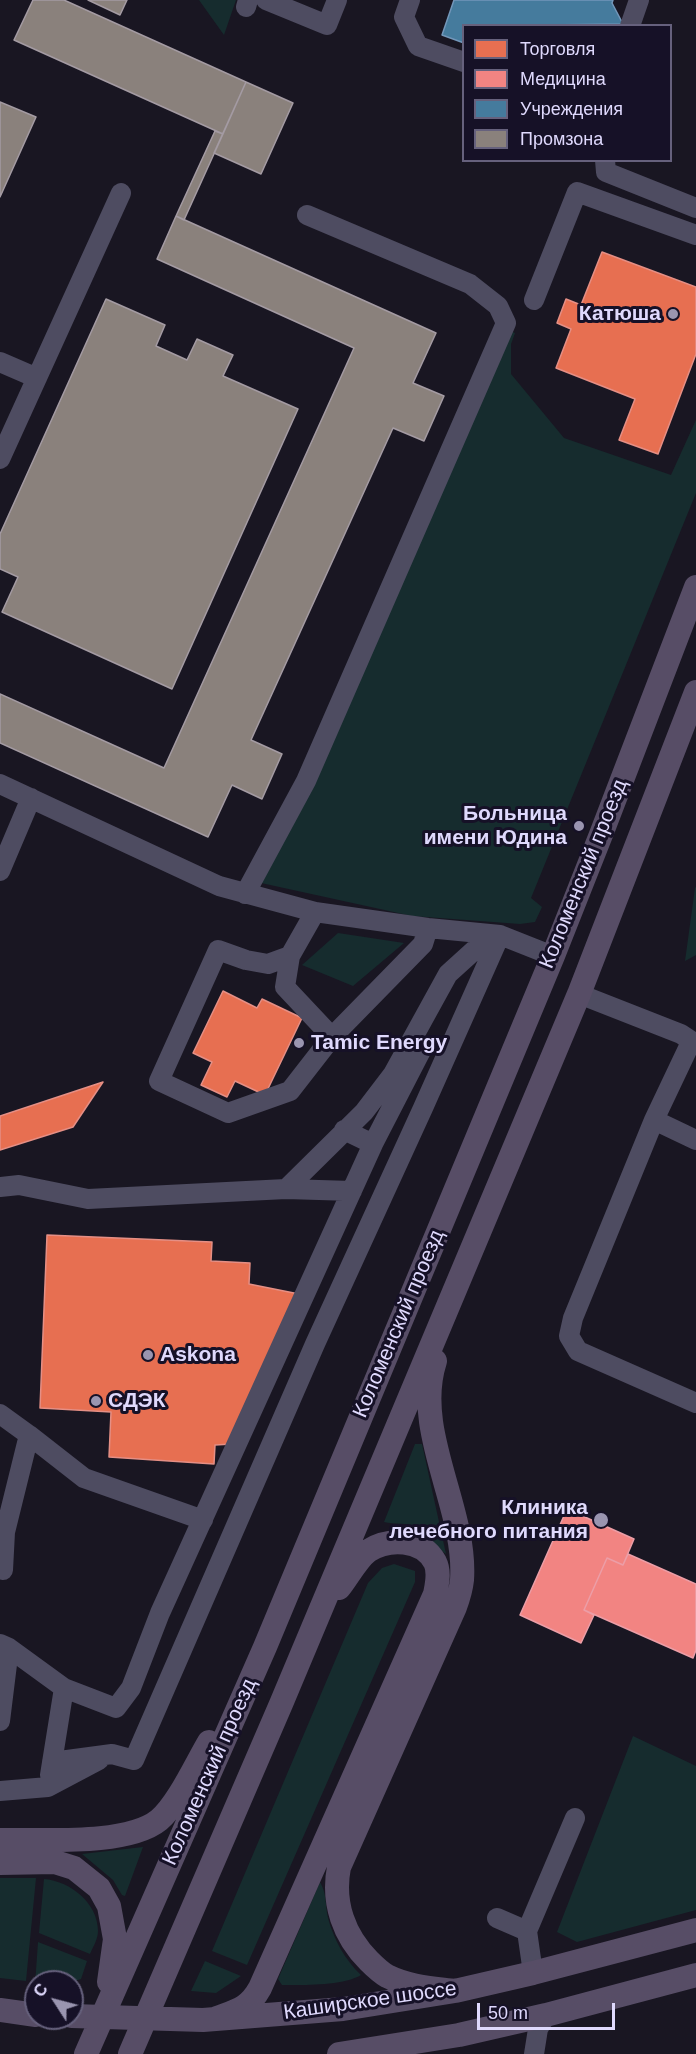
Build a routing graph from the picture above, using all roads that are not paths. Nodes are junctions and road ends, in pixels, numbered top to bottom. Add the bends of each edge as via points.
1 (266, 0) edge
2 (337, 0) edge
3 (410, 0) edge
4 (639, 0) edge
5 (631, 24) edge
6 (462, 61) edge
7 (605, 162) edge
8 (121, 193) dead end
9 (696, 208) edge
10 (307, 215) dead end
11 (696, 235) edge
12 (534, 300) dead end
13 (0, 362) edge
14 (37, 378) junction
15 (0, 459) edge
16 (696, 587) edge
17 (696, 692) edge
18 (0, 784) edge
19 (31, 798) junction
20 (0, 871) edge
21 (245, 894) junction
22 (315, 912) junction
23 (428, 928) junction
24 (495, 935) junction
25 (290, 956) junction
26 (553, 956) junction
27 (579, 994) junction
28 (332, 1037) junction
29 (693, 1043) edge
30 (654, 1120) junction
31 (344, 1130) junction
32 (696, 1140) edge
33 (373, 1144) junction
34 (0, 1187) edge
35 (286, 1189) junction
36 (352, 1191) junction
37 (465, 1264) junction
38 (696, 1403) edge
39 (0, 1414) edge
40 (29, 1435) junction
41 (203, 1520) junction
42 (3, 1570) dead end
43 (316, 1619) junction
44 (5, 1646) edge
45 (265, 1647) junction
46 (64, 1688) junction
47 (0, 1721) edge
48 (111, 1754) junction
49 (52, 1762) junction
50 (48, 1787) junction
51 (0, 1791) edge
52 (575, 1818) dead end
53 (0, 1840) edge
54 (0, 1863) edge
55 (497, 1918) dead end
56 (696, 1930) edge
57 (527, 1931) junction
58 (533, 1974) junction
59 (696, 1975) edge
60 (455, 1991) junction
61 (0, 2010) edge
62 (24, 2014) edge
63 (104, 2015) junction
64 (546, 2015) junction
65 (84, 2016) edge
66 (210, 2019) junction
67 (459, 2035) junction
68 (86, 2054) edge
69 (130, 2054) edge
70 (339, 2054) edge
71 (415, 2054) edge
72 (534, 2054) edge

1 - 2 street via 327,25
3 - 6 street via 404,17 418,46
4 - 5 street
7 - 9 street via 606,172
8 - 14 street
10 - 21 street via 470,284 498,306 506,322 306,781
11 - 12 street via 577,192
13 - 14 street
14 - 15 street
16 - 26 main road, Коломенский проезд
17 - 27 main road, Коломенский проезд
18 - 19 street
19 - 20 street
19 - 21 street via 219,886
21 - 22 street
22 - 23 street
22 - 25 street
23 - 24 street
23 - 28 street via 423,944
24 - 26 street
24 - 31 street via 448,974 393,1074 364,1112
24 - 33 street via 458,978
24 - 48 street via 423,1108 315,1344 134,1760
25 - 28 street via 285,987
25 - 28 street via 268,964 218,950 159,1081 228,1113 290,1091
26 - 45 main road, Коломенский проезд
27 - 29 street
27 - 37 main road, Коломенский проезд
29 - 30 street
30 - 32 street
30 - 38 street via 569,1336 578,1351
31 - 33 street
31 - 35 street
33 - 36 street
34 - 35 street via 19,1185 88,1199
35 - 36 street
36 - 41 street
37 - 43 main road, Коломенский проезд
37 - 60 main road via 431,1371 429,1397 460,1548 462,1581 455,1607 339,1868 336,1894 353,1942 381,1972 417,1986
39 - 40 street
40 - 41 street via 84,1478
40 - 42 street via 5,1532
41 - 46 street via 131,1688 116,1708
43 - 66 main road via 366,1552 381,1544 403,1541 422,1549 435,1562 435,1594 260,1988 243,2008
43 - 69 main road, Коломенский проезд
44 - 46 street
44 - 47 street
45 - 53 main road via 170,1808 159,1820 144,1829 104,1838
45 - 63 main road, Коломенский проезд
46 - 49 street
48 - 49 street
48 - 50 street
49 - 50 street
50 - 51 street
52 - 57 street
54 - 63 main road via 55,1862 74,1868 99,1888 109,1906 115,1939
55 - 57 street
56 - 58 main road, Каширское шоссе
57 - 58 street
58 - 60 main road, Каширское шоссе
59 - 64 main road
60 - 66 main road, Каширское шоссе via 343,2009
61 - 62 main road
63 - 68 main road, Коломенский проезд
64 - 67 main road
64 - 72 street via 538,2029
65 - 66 main road, Каширское шоссе
67 - 70 main road
67 - 71 main road

